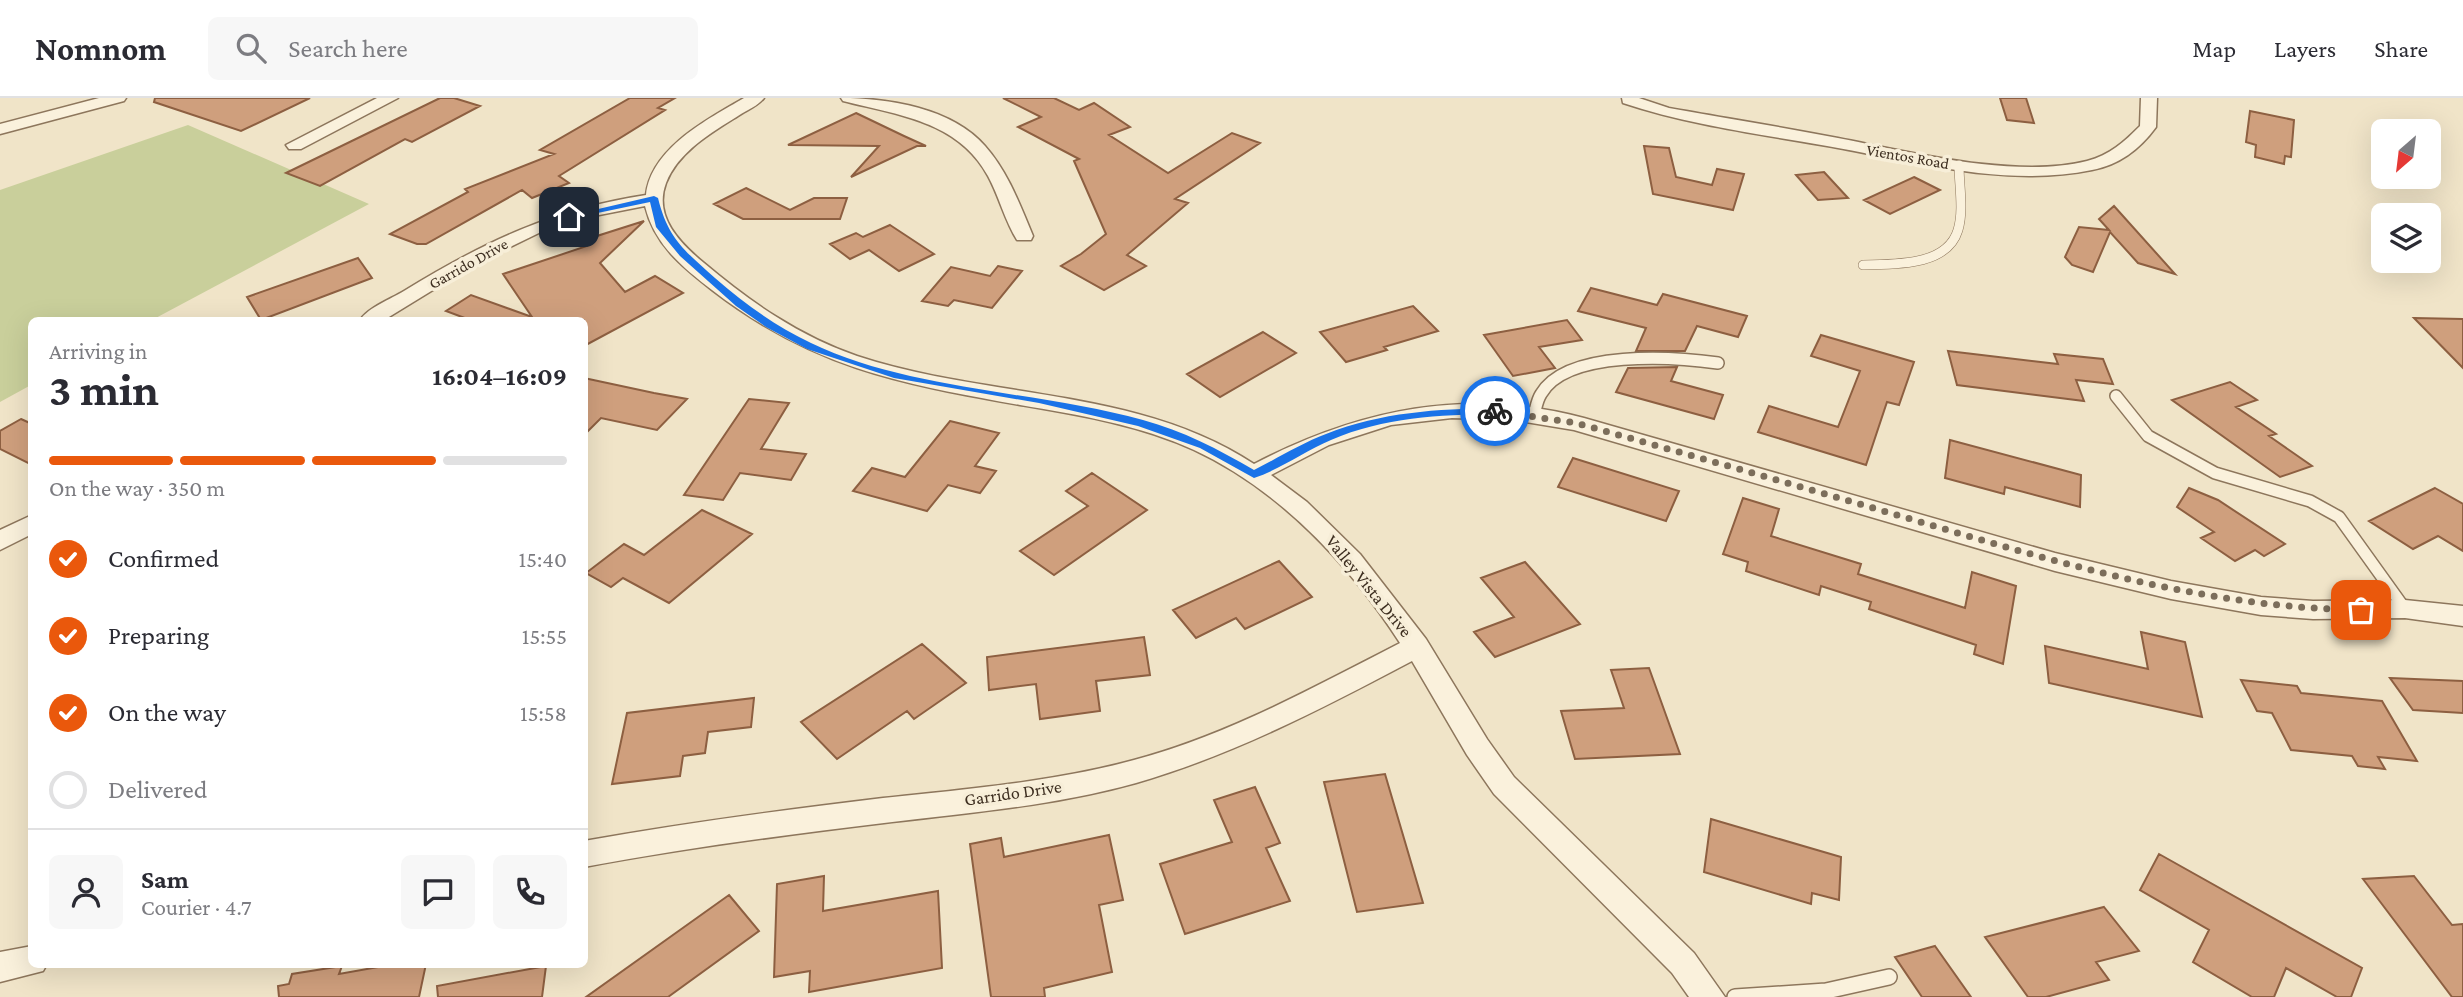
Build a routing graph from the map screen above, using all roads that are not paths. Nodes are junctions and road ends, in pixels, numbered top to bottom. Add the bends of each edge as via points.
1 (118, 98) edge
2 (390, 98) edge
3 (756, 98) edge
4 (849, 98) edge
5 (2149, 98) edge
6 (1629, 100) dead end
7 (0, 129) edge
8 (295, 145) dead end
9 (1959, 165) junction
10 (654, 198) junction
11 (1024, 236) dead end
12 (1863, 265) dead end
13 (375, 317) edge
14 (1717, 363) dead end
15 (2116, 396) dead end
16 (1534, 415) junction
17 (1254, 474) junction
18 (2405, 609) junction
19 (2463, 616) edge
20 (1417, 646) junction
21 (588, 853) edge
22 (28, 962) edge
23 (0, 967) edge
24 (1889, 977) dead end
25 (1709, 997) edge
26 (1735, 997) edge

1 - 7 street
2 - 8 street
3 - 10 street via 677,154 660,177
4 - 11 street via 937,122 967,138 994,171
5 - 9 street, Vientos Road via 2151,113 2144,136 2126,152 2096,165 2039,171
6 - 9 street, Vientos Road via 1666,112
9 - 12 lane via 1958,229 1951,244 1933,256
10 - 13 street, Garrido Drive via 569,217 521,234
10 - 17 street, Valley Vista Drive via 660,227 683,254 739,304 811,347 894,375 1141,423 1203,446
14 - 16 lane via 1643,357 1591,363 1548,387
15 - 18 lane via 2148,436 2215,472 2310,501 2339,517
16 - 17 street via 1460,410 1377,421 1329,437
16 - 18 street via 1730,466 2055,562 2171,590 2300,609
17 - 20 street, Valley Vista Drive via 1308,515 1346,552
18 - 19 street
20 - 21 street, Garrido Drive via 1303,707 1162,764 1096,781
20 - 25 street, Valley Vista Drive via 1498,778 1683,963
22 - 23 street
24 - 26 lane via 1826,991

